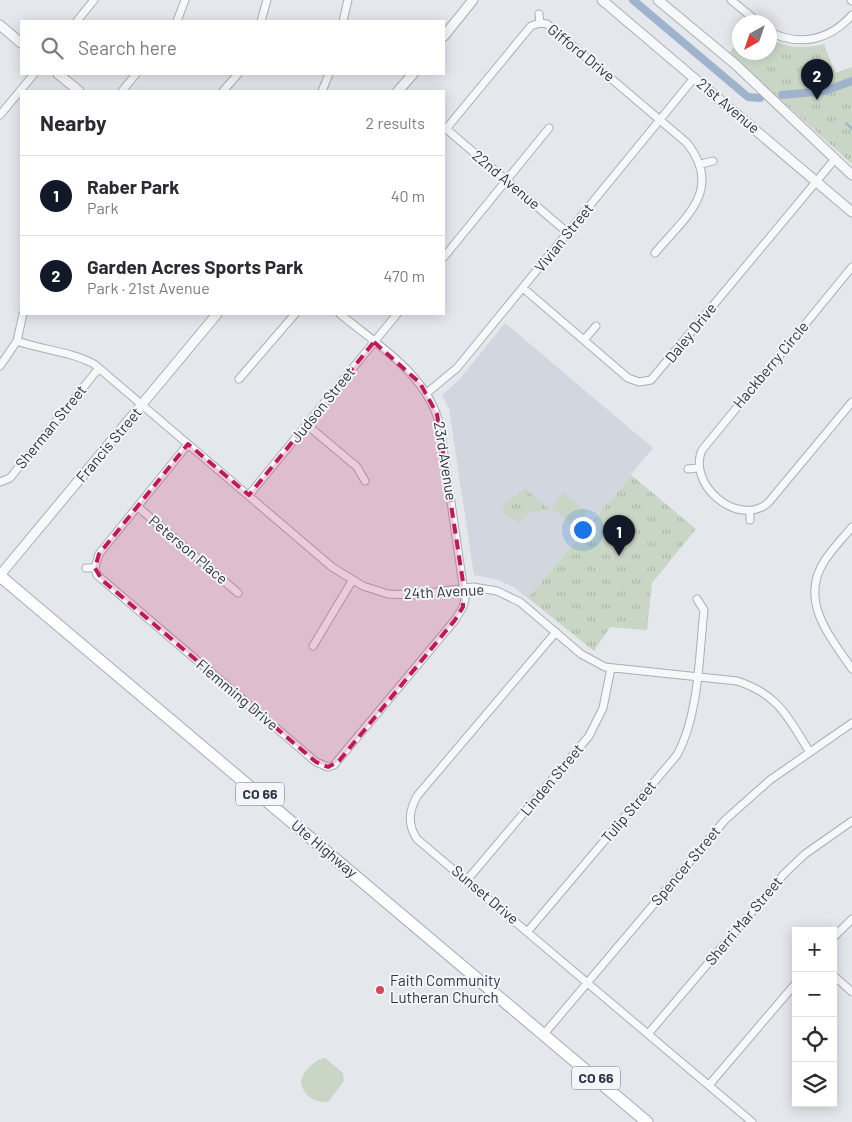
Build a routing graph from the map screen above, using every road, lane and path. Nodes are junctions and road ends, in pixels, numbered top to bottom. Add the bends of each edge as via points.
1 (94, 0) edge
2 (185, 0) edge
3 (267, 0) edge
4 (348, 0) edge
5 (473, 0) edge
6 (602, 0) edge
7 (658, 0) edge
8 (731, 0) edge
9 (539, 14) dead end
10 (749, 15) edge
11 (852, 15) edge
12 (78, 20) edge
13 (177, 20) edge
14 (261, 20) edge
15 (343, 20) edge
16 (540, 22) junction
17 (0, 24) edge
18 (777, 34) edge
19 (445, 35) edge
20 (20, 42) edge
21 (33, 75) edge
22 (59, 75) edge
23 (135, 75) edge
24 (237, 75) edge
25 (329, 75) edge
26 (412, 75) edge
27 (694, 78) junction
28 (21, 90) edge
29 (77, 90) edge
30 (123, 90) edge
31 (225, 90) edge
32 (322, 90) edge
33 (401, 90) edge
34 (20, 91) edge
35 (0, 115) edge
36 (660, 119) junction
37 (445, 128) edge
38 (549, 128) dead end
39 (835, 159) junction
40 (713, 161) dead end
41 (701, 164) junction
42 (852, 175) edge
43 (506, 180) junction
44 (817, 181) junction
45 (852, 212) edge
46 (568, 233) junction
47 (655, 253) dead end
48 (445, 256) edge
49 (852, 267) edge
50 (523, 288) junction
51 (23, 315) edge
52 (216, 315) edge
53 (294, 315) edge
54 (341, 315) edge
55 (396, 315) edge
56 (596, 326) dead end
57 (584, 340) junction
58 (17, 341) junction
59 (374, 342) junction
60 (0, 366) edge
61 (99, 368) junction
62 (240, 379) dead end
63 (645, 382) junction
64 (428, 392) junction
65 (644, 392) dead end
66 (852, 402) edge
67 (142, 405) junction
68 (307, 425) junction
69 (188, 444) junction
70 (688, 468) dead end
71 (698, 468) junction
72 (365, 481) dead end
73 (0, 482) edge
74 (248, 495) junction
75 (138, 507) junction
76 (750, 512) junction
77 (750, 520) dead end
78 (852, 527) edge
79 (86, 568) dead end
80 (95, 568) junction
81 (0, 575) edge
82 (352, 581) junction
83 (464, 588) junction
84 (238, 593) dead end
85 (697, 599) dead end
86 (556, 632) junction
87 (313, 646) dead end
88 (611, 668) junction
89 (852, 669) edge
90 (696, 676) junction
91 (852, 723) edge
92 (809, 751) junction
93 (852, 820) edge
94 (467, 880) junction
95 (852, 919) edge
96 (528, 931) junction
97 (837, 934) edge
98 (837, 979) edge
99 (586, 982) junction
100 (792, 988) edge
101 (852, 992) edge
102 (544, 1034) junction
103 (648, 1034) junction
104 (709, 1084) junction
105 (647, 1122) edge
106 (752, 1122) edge

1 - 12 street
2 - 13 street
3 - 14 street
4 - 15 street
5 - 19 street
6 - 27 street, 21st Avenue
7 - 39 street via 754,81
8 - 10 street
9 - 16 street
11 - 18 street via 833,32 805,41
16 - 36 street, Gifford Drive via 547,24
16 - 37 street, Gifford Drive via 530,26
17 - 20 street
21 - 28 street
22 - 29 street
23 - 30 street
24 - 31 street
25 - 32 street
26 - 33 street
27 - 36 street, Vivian Street
27 - 44 street, 21st Avenue
34 - 35 street
36 - 41 street, Gifford Drive via 687,143
36 - 46 street, Vivian Street
37 - 43 street, 22nd Avenue
38 - 43 street
39 - 42 street
39 - 44 street, Daley Drive
40 - 41 street
41 - 47 street via 702,188 693,206
43 - 46 street, 22nd Avenue
43 - 48 street
44 - 45 street, 21st Avenue
44 - 63 street, Daley Drive via 656,377
46 - 50 street, Vivian Street
49 - 71 street, Hackberry Circle via 702,450
50 - 57 street
50 - 64 street, Vivian Street via 458,368
51 - 58 street
52 - 67 street, Francis Street
53 - 62 street
54 - 59 street, 23rd Avenue
55 - 59 street, Judson Street
56 - 57 street
57 - 63 street via 628,378
58 - 60 street
58 - 61 street, 24th Avenue via 39,349 79,355
59 - 64 street, 23rd Avenue
59 - 68 street, Judson Street
61 - 67 street, 24th Avenue
61 - 73 street, Sherman Street via 10,478
63 - 65 street
64 - 83 street, 23rd Avenue via 440,426
66 - 76 street via 768,503 760,510
67 - 69 street, 24th Avenue
67 - 81 street, Francis Street
68 - 72 street via 357,467
68 - 74 street, Judson Street
69 - 74 street, 24th Avenue
69 - 75 street
70 - 71 street
71 - 76 street via 705,485 717,497 730,507
74 - 82 street, 24th Avenue
75 - 80 street via 99,554
75 - 84 street, Peterson Place
76 - 77 street
78 - 89 street via 824,561 818,574 815,596 820,620
79 - 80 street
80 - 83 street, Flemming Drive via 102,580 328,771 455,620 464,607
81 - 102 main road, Ute Highway / CO 66
82 - 83 street, 24th Avenue via 375,591 402,596
82 - 87 street
83 - 86 street, 24th Avenue via 486,588 509,596
85 - 90 street, Tulip Street via 704,610
86 - 88 street, 24th Avenue via 593,662
86 - 94 street, Sunset Drive via 412,805 409,822 416,839
88 - 90 street, 24th Avenue
88 - 94 street, Linden Street via 603,708 589,736
90 - 92 street, 24th Avenue via 737,681 768,694 780,705
90 - 96 street, Tulip Street via 692,721 677,755
91 - 92 street, Spencer Street
92 - 99 street, Spencer Street via 725,820
93 - 103 street, Sherri Mar Street via 805,854 784,874
94 - 96 street, Sunset Drive
95 - 97 street
96 - 99 street, Sunset Drive
98 - 101 street
99 - 102 street, Spencer Street
99 - 103 street, Sunset Drive
100 - 104 street
102 - 105 main road, Ute Highway / CO 66
103 - 104 street, Sunset Drive
104 - 106 street, Sunset Drive

